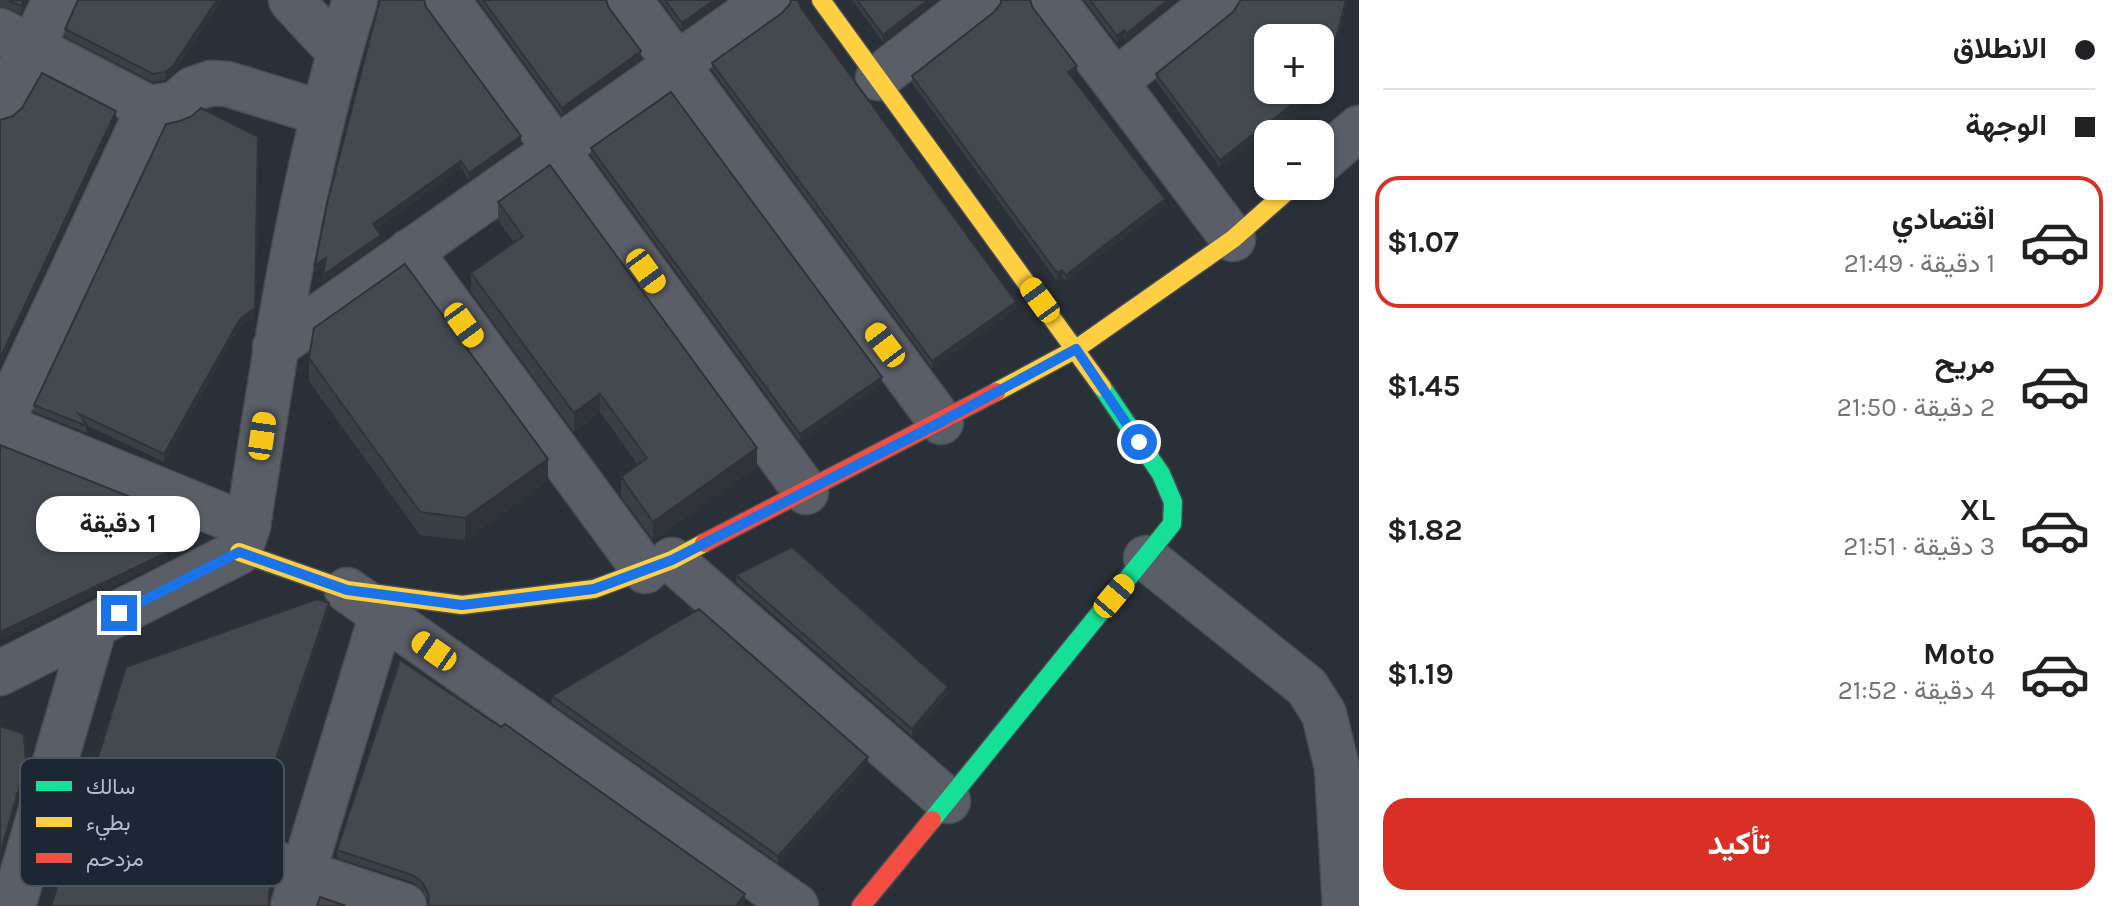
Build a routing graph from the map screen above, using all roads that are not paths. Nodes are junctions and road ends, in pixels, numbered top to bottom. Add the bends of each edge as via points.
1 (55, 0) edge
2 (291, 0) edge
3 (355, 0) edge
4 (447, 0) edge
5 (629, 0) edge
6 (768, 0) edge
7 (821, 0) edge
8 (978, 0) edge
9 (1053, 0) edge
10 (1217, 0) edge
11 (16, 40) edge
12 (339, 52) junction
13 (676, 65) junction
14 (878, 78) junction
15 (1115, 82) junction
16 (0, 103) edge
17 (149, 108) junction
18 (322, 113) junction
19 (1359, 128) edge
20 (556, 149) junction
21 (1334, 150) edge
22 (1277, 200) edge
23 (1233, 239) junction
24 (410, 251) junction
25 (275, 347) junction
26 (1076, 349) junction
27 (941, 422) junction
28 (0, 425) edge
29 (806, 492) junction
30 (244, 539) junction
31 (1146, 558) junction
32 (658, 565) junction
33 (347, 590) junction
34 (382, 614) junction
35 (95, 625) junction
36 (0, 673) edge
37 (56, 758) edge
38 (948, 801) junction
39 (20, 882) edge
40 (298, 889) edge
41 (13, 906) edge
42 (404, 906) edge
43 (796, 906) edge
44 (861, 906) edge
45 (1345, 906) edge

1 - 11 street
2 - 12 street
3 - 12 street
4 - 20 street
5 - 13 street
6 - 13 street
7 - 14 street
8 - 14 street
9 - 15 street
10 - 15 street
11 - 16 street
11 - 17 street
12 - 18 street
13 - 20 street
13 - 27 street
14 - 26 street
15 - 23 street
17 - 18 street via 176,104 193,89 211,83
17 - 28 street
18 - 25 street
19 - 21 street
20 - 24 street
20 - 29 street
22 - 23 street
23 - 26 street
24 - 25 street
24 - 32 street
25 - 30 street
26 - 27 street
26 - 31 street via 1161,474 1173,502 1172,524
27 - 29 street
28 - 30 street
29 - 32 street
30 - 33 street
30 - 35 street
31 - 38 street
31 - 45 street via 1307,687 1324,714 1337,768
32 - 33 street via 594,589 462,605
32 - 38 street
33 - 34 street
34 - 40 street
34 - 43 street
35 - 36 street
35 - 37 street
38 - 44 street
39 - 41 street
40 - 42 street

